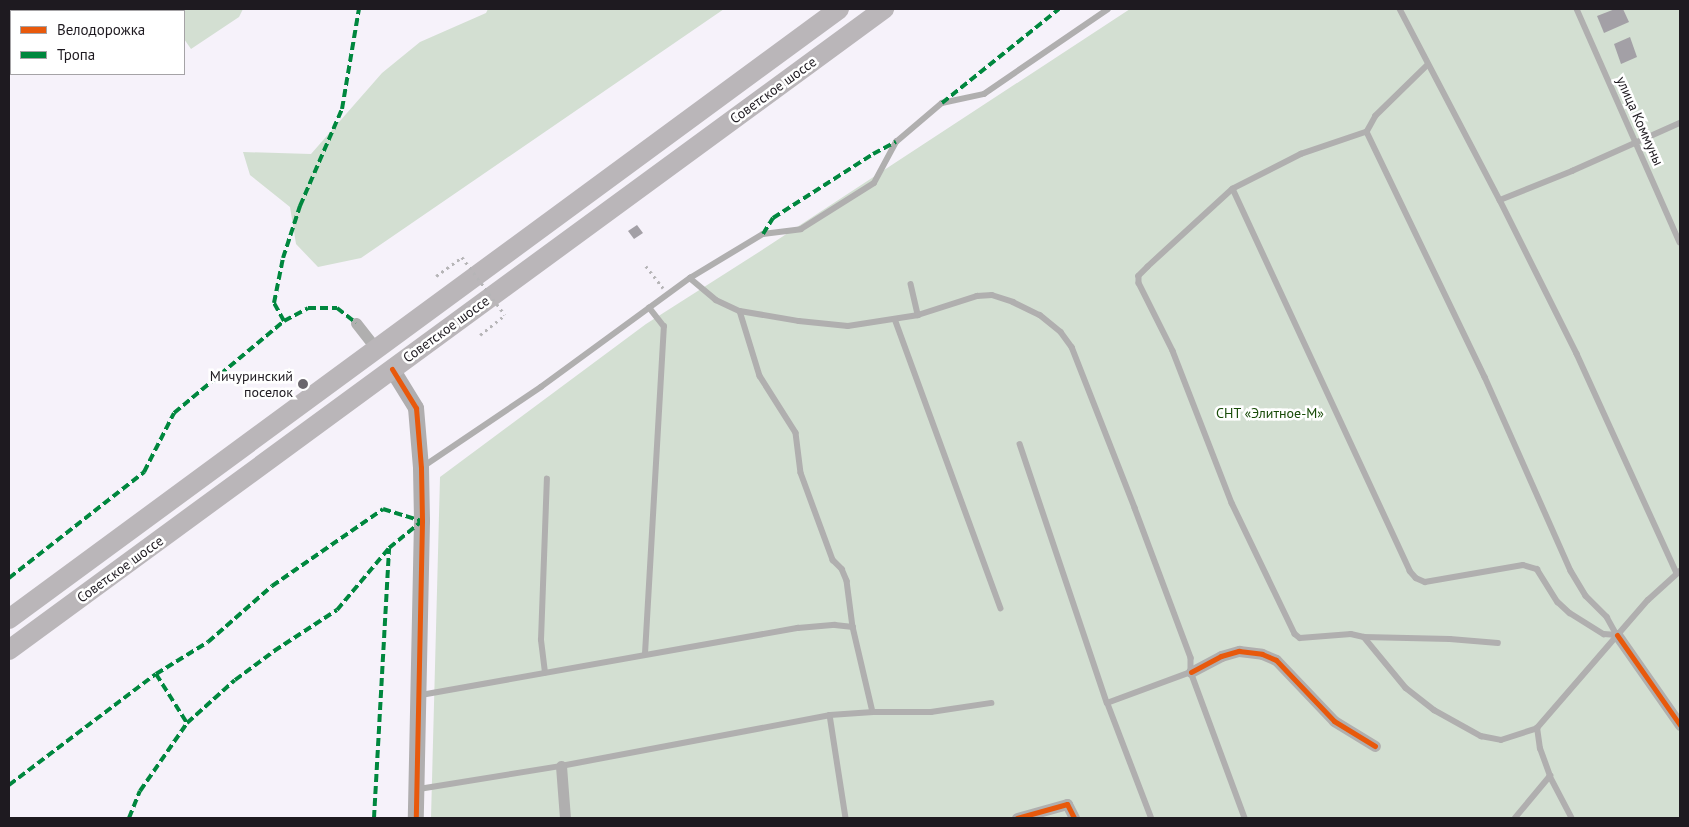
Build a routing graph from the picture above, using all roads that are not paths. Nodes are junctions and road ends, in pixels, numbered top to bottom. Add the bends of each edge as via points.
1 (839, 9) edge
2 (884, 9) edge
3 (1108, 9) edge
4 (1400, 9) edge
5 (1577, 9) edge
6 (1428, 64) junction
7 (1680, 123) edge
8 (1367, 132) junction
9 (1635, 142) junction
10 (1233, 189) junction
11 (1500, 200) junction
12 (1680, 242) edge
13 (690, 278) junction
14 (911, 284) dead end
15 (649, 308) junction
16 (740, 311) junction
17 (918, 315) junction
18 (894, 319) junction
19 (356, 323) dead end
20 (376, 349) junction
21 (392, 369) junction
22 (1020, 444) dead end
23 (421, 468) junction
24 (547, 479) dead end
25 (1679, 572) edge
26 (1001, 608) dead end
27 (9, 619) edge
28 (853, 627) junction
29 (1617, 635) junction
30 (1364, 637) junction
31 (1498, 643) dead end
32 (9, 650) edge
33 (644, 654) junction
34 (1191, 672) junction
35 (545, 673) junction
36 (419, 696) junction
37 (991, 703) dead end
38 (1107, 703) junction
39 (873, 712) junction
40 (830, 715) junction
41 (1680, 725) edge
42 (1536, 728) junction
43 (1375, 746) dead end
44 (561, 766) junction
45 (1550, 776) junction
46 (417, 789) junction
47 (416, 818) edge
48 (565, 818) edge
49 (846, 818) edge
50 (1017, 818) edge
51 (1074, 818) edge
52 (1151, 818) edge
53 (1245, 818) edge
54 (1515, 818) edge
55 (1572, 818) edge

1 - 20 highway, Советское шоссе
2 - 21 highway, Советское шоссе
3 - 13 lane via 984,94 942,103 896,142 874,183 801,229 763,234
4 - 6 lane
5 - 9 lane, улица Коммуны
6 - 8 lane via 1376,116
6 - 11 lane
7 - 9 lane
8 - 10 lane via 1302,154
8 - 29 lane via 1485,377 1571,572 1586,596 1607,617
9 - 11 lane
9 - 12 lane, улица Коммуны
10 - 29 lane via 1416,578 1425,582 1523,565 1537,569 1558,602 1570,613 1604,634
10 - 30 lane via 1148,267 1139,276 1139,283 1173,351 1232,504 1296,634 1300,638 1351,634
11 - 25 lane via 1577,354
13 - 15 lane
13 - 16 lane via 716,300
14 - 17 lane
15 - 23 lane via 541,388
15 - 33 lane via 664,326
16 - 18 lane via 848,326
16 - 28 lane via 760,376 796,433 801,473 833,560 847,581
17 - 18 lane
17 - 34 lane via 977,296 992,295 1040,315 1061,332 1072,347 1188,650
18 - 26 lane
19 - 20 street
20 - 21 highway
20 - 27 highway, Советское шоссе
21 - 23 street via 416,408
21 - 32 highway, Советское шоссе
22 - 38 lane
23 - 36 street
24 - 35 lane via 541,613
25 - 29 lane
28 - 33 lane via 798,628
28 - 39 lane
29 - 41 street
29 - 42 lane
30 - 31 lane
30 - 42 lane via 1406,688 1434,710 1481,736 1501,740
33 - 35 lane
34 - 38 lane
34 - 43 street via 1239,651 1262,654 1276,660 1334,722
34 - 53 lane
35 - 36 lane
36 - 46 street
37 - 39 lane via 931,712
38 - 52 lane
39 - 40 lane
40 - 44 lane
40 - 49 lane
42 - 45 lane
44 - 46 lane
44 - 48 street
45 - 54 lane
45 - 55 lane
46 - 47 street
50 - 51 street via 1068,804

